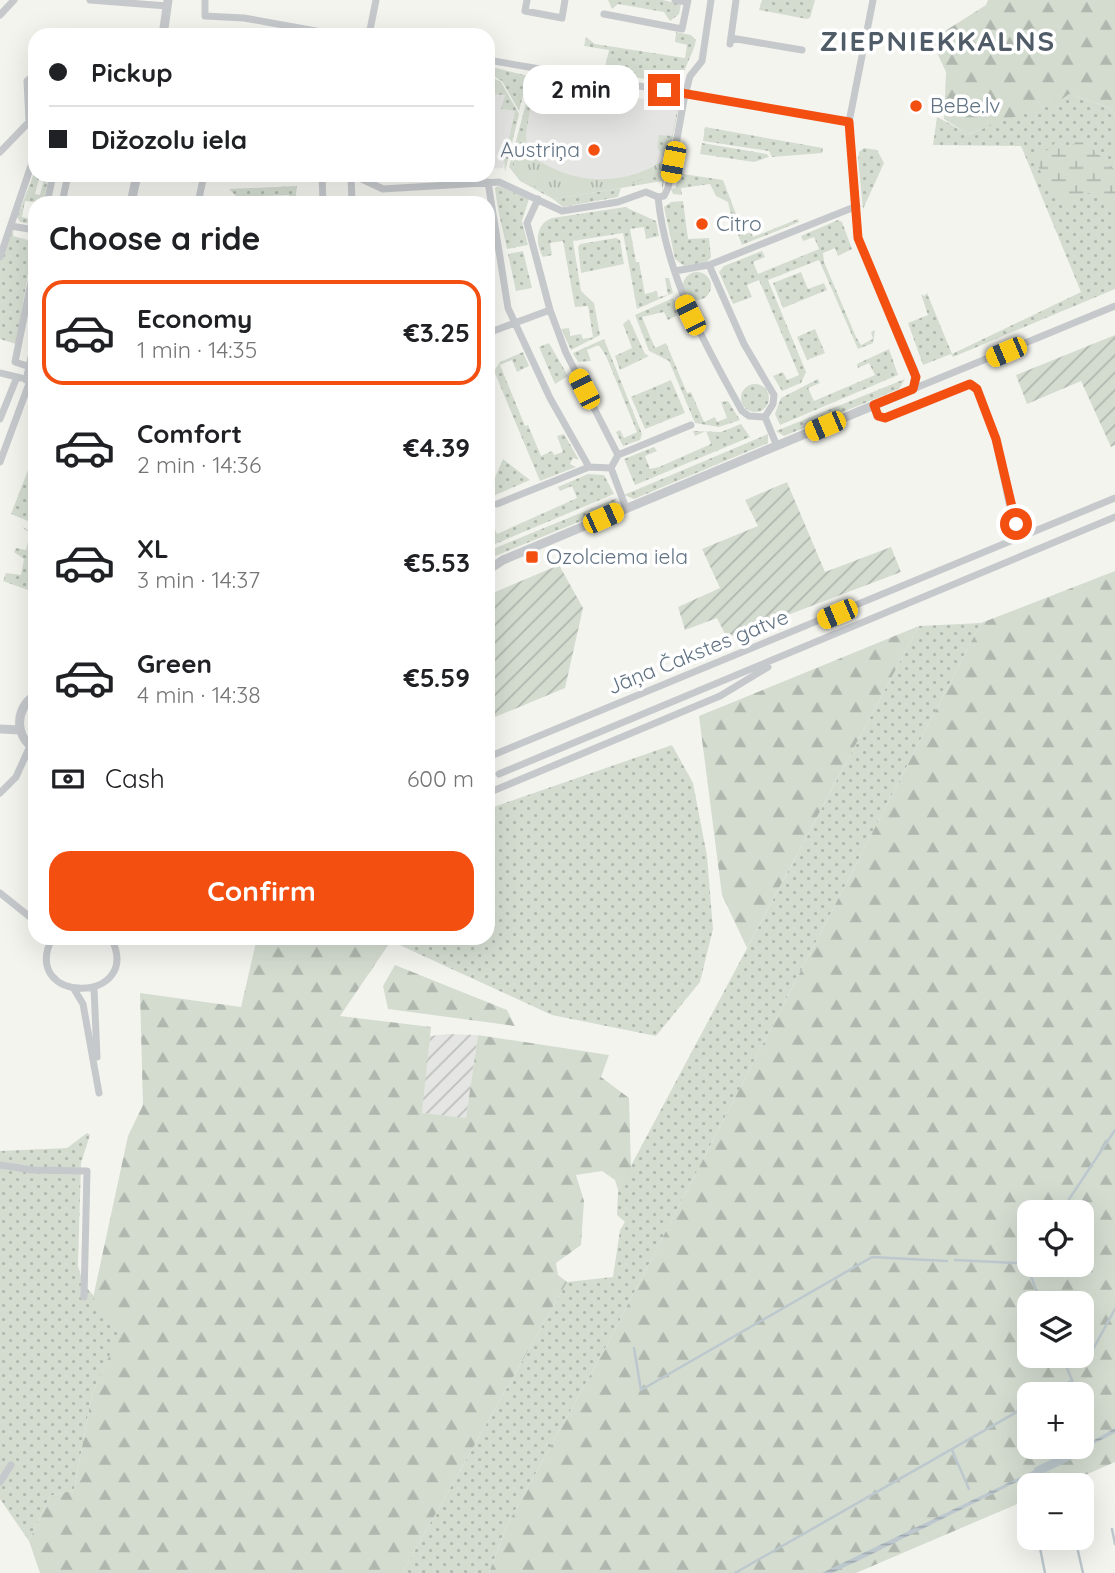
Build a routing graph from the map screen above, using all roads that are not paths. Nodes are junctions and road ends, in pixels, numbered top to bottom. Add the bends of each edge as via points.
1 (14, 0) edge
2 (90, 0) edge
3 (205, 0) edge
4 (376, 0) edge
5 (527, 0) edge
6 (565, 0) edge
7 (675, 0) edge
8 (711, 0) edge
9 (736, 0) edge
10 (873, 0) edge
11 (688, 1) edge
12 (167, 3) edge
13 (604, 14) dead end
14 (0, 15) edge
15 (164, 28) edge
16 (299, 28) edge
17 (370, 28) edge
18 (802, 50) dead end
19 (495, 61) edge
20 (28, 80) edge
21 (685, 94) junction
22 (28, 102) edge
23 (849, 122) junction
24 (28, 123) edge
25 (0, 152) edge
26 (28, 175) edge
27 (368, 182) edge
28 (488, 182) junction
29 (490, 196) edge
30 (658, 197) junction
31 (538, 199) junction
32 (857, 206) junction
33 (11, 226) junction
34 (495, 228) edge
35 (28, 229) edge
36 (0, 257) edge
37 (709, 265) junction
38 (675, 271) junction
39 (28, 297) edge
40 (1115, 306) edge
41 (550, 310) junction
42 (515, 322) junction
43 (495, 331) edge
44 (28, 366) edge
45 (0, 373) edge
46 (17, 377) junction
47 (28, 380) edge
48 (28, 386) edge
49 (913, 389) junction
50 (0, 394) edge
51 (9, 398) junction
52 (0, 400) edge
53 (874, 405) junction
54 (765, 417) junction
55 (0, 419) edge
56 (691, 425) dead end
57 (777, 446) junction
58 (618, 455) junction
59 (0, 462) edge
60 (589, 467) junction
61 (611, 468) junction
62 (1115, 498) edge
63 (497, 504) dead end
64 (626, 508) junction
65 (1115, 517) edge
66 (1016, 538) junction
67 (495, 562) edge
68 (499, 562) junction
69 (495, 565) edge
70 (782, 659) junction
71 (28, 704) edge
72 (0, 729) edge
73 (20, 730) junction
74 (28, 741) edge
75 (495, 754) edge
76 (28, 757) edge
77 (499, 774) dead end
78 (495, 790) edge
79 (0, 793) edge
80 (0, 893) edge
81 (28, 915) edge
82 (51, 945) edge
83 (114, 945) edge
84 (94, 988) junction
85 (74, 989) junction
86 (0, 1164) edge
87 (84, 1297) dead end
88 (11, 1465) dead end
89 (0, 1482) edge

1 - 14 street
2 - 12 street
3 - 16 street via 205,16
4 - 17 street
5 - 6 street via 525,11 562,18
7 - 11 street
8 - 21 street via 702,61 690,76
9 - 18 street via 730,41
10 - 23 street
11 - 13 street via 682,29
12 - 15 street
19 - 21 street
20 - 22 street
21 - 23 street
21 - 30 street via 668,188
23 - 32 street
24 - 25 street
26 - 33 street
27 - 28 street via 383,189
28 - 29 street
28 - 31 street via 510,184
30 - 31 street via 646,192 618,202 562,211
30 - 38 street
31 - 41 street via 527,223
32 - 37 street
32 - 49 street via 858,238 915,371
33 - 35 street
33 - 36 street
34 - 42 street via 506,300
37 - 38 street
37 - 54 street via 744,344 774,395
38 - 54 street via 685,304 742,411
39 - 44 street via 15,362
40 - 49 street
41 - 42 street
41 - 58 street via 563,346
42 - 43 street
42 - 60 street
45 - 46 street
46 - 47 street
46 - 51 street
48 - 59 street
49 - 53 street
50 - 51 street
51 - 52 street
51 - 55 street
53 - 57 street
53 - 66 street via 878,416 885,418 970,384 977,389 996,439
54 - 57 street
56 - 58 street
57 - 64 street
58 - 61 street
60 - 61 street
60 - 63 street
61 - 64 street
62 - 66 street, Jāņa Čakstes gatve
64 - 68 street
65 - 70 street, Jāņa Čakstes gatve
66 - 75 street, Jāņa Čakstes gatve
67 - 68 street
68 - 69 street
70 - 77 street, Jāņa Čakstes gatve
70 - 78 street via 720,696
71 - 73 street via 21,713
72 - 73 street
73 - 74 street
76 - 79 street
80 - 81 street
82 - 85 street via 49,966 58,981
83 - 84 street via 114,968
84 - 85 street
84 - 85 street via 99,1093 83,1004
86 - 87 street via 87,1171
88 - 89 street

